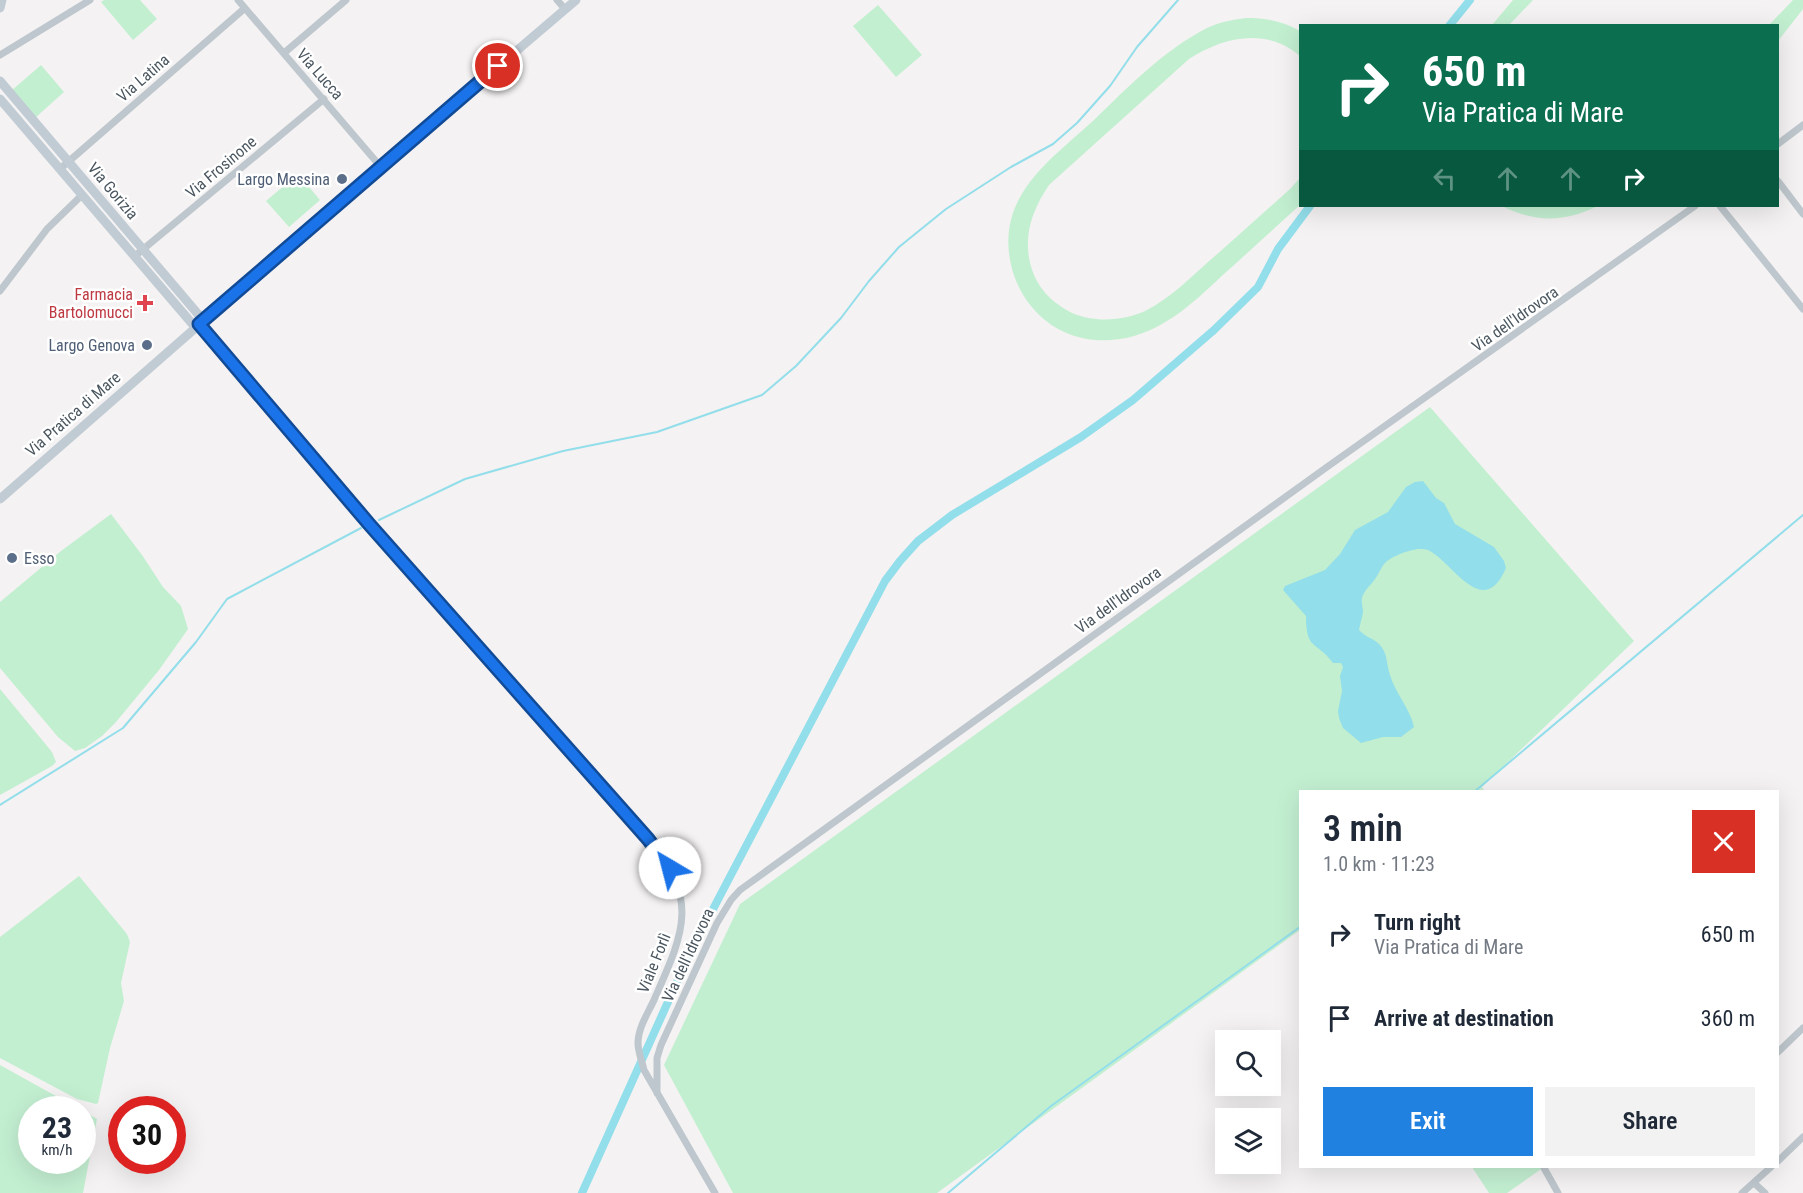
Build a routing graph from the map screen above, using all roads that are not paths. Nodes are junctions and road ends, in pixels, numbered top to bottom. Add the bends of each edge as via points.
1 (2, 0) edge
2 (90, 0) edge
3 (238, 0) edge
4 (346, 0) edge
5 (557, 0) edge
6 (576, 0) edge
7 (0, 8) edge
8 (245, 8) junction
9 (565, 9) junction
10 (284, 53) junction
11 (0, 56) edge
12 (0, 81) edge
13 (0, 99) edge
14 (324, 99) junction
15 (1803, 125) edge
16 (1779, 143) edge
17 (68, 161) junction
18 (380, 166) junction
19 (60, 169) junction
20 (1779, 183) edge
21 (82, 195) junction
22 (1694, 207) edge
23 (1721, 207) edge
24 (1803, 214) edge
25 (139, 253) junction
26 (0, 291) edge
27 (1803, 309) edge
28 (199, 324) junction
29 (0, 498) edge
30 (1803, 1028) edge
31 (1779, 1051) edge
32 (657, 1093) junction
33 (1803, 1137) edge
34 (1779, 1160) edge
35 (1545, 1168) edge
36 (1770, 1168) edge
37 (1754, 1182) junction
38 (715, 1193) edge
39 (1558, 1193) edge
40 (1742, 1193) edge
41 (1765, 1193) edge

1 - 7 street
2 - 11 street
3 - 8 street, Via Lucca
4 - 10 street
5 - 9 street
6 - 9 street, Via Pratica di Mare
8 - 10 street, Via Lucca
8 - 17 street, Via Latina
9 - 18 street, Via Pratica di Mare
10 - 14 street, Via Lucca
12 - 17 street, Via Gorizia
13 - 19 street, Via Gorizia
14 - 18 street, Via Lucca
14 - 25 street, Via Frosinone
15 - 16 street
17 - 19 street, Via Latina
17 - 25 street, Via Gorizia
18 - 28 street, Via Pratica di Mare
19 - 21 street, Via Gorizia
20 - 24 street
21 - 25 street, Via Gorizia
21 - 26 street via 50,225
22 - 32 street, Via dell'Idrovora via 740,890 717,923 662,1045 657,1058
23 - 27 street
25 - 28 street, Via Gorizia
28 - 29 street, Via Pratica di Mare
28 - 32 street, Viale Forlì via 369,524 668,863 680,892 682,927 638,1044 644,1070
30 - 31 street
32 - 38 street, Viale Forlì
33 - 34 street
35 - 39 street
36 - 37 street
37 - 40 street
37 - 41 street

